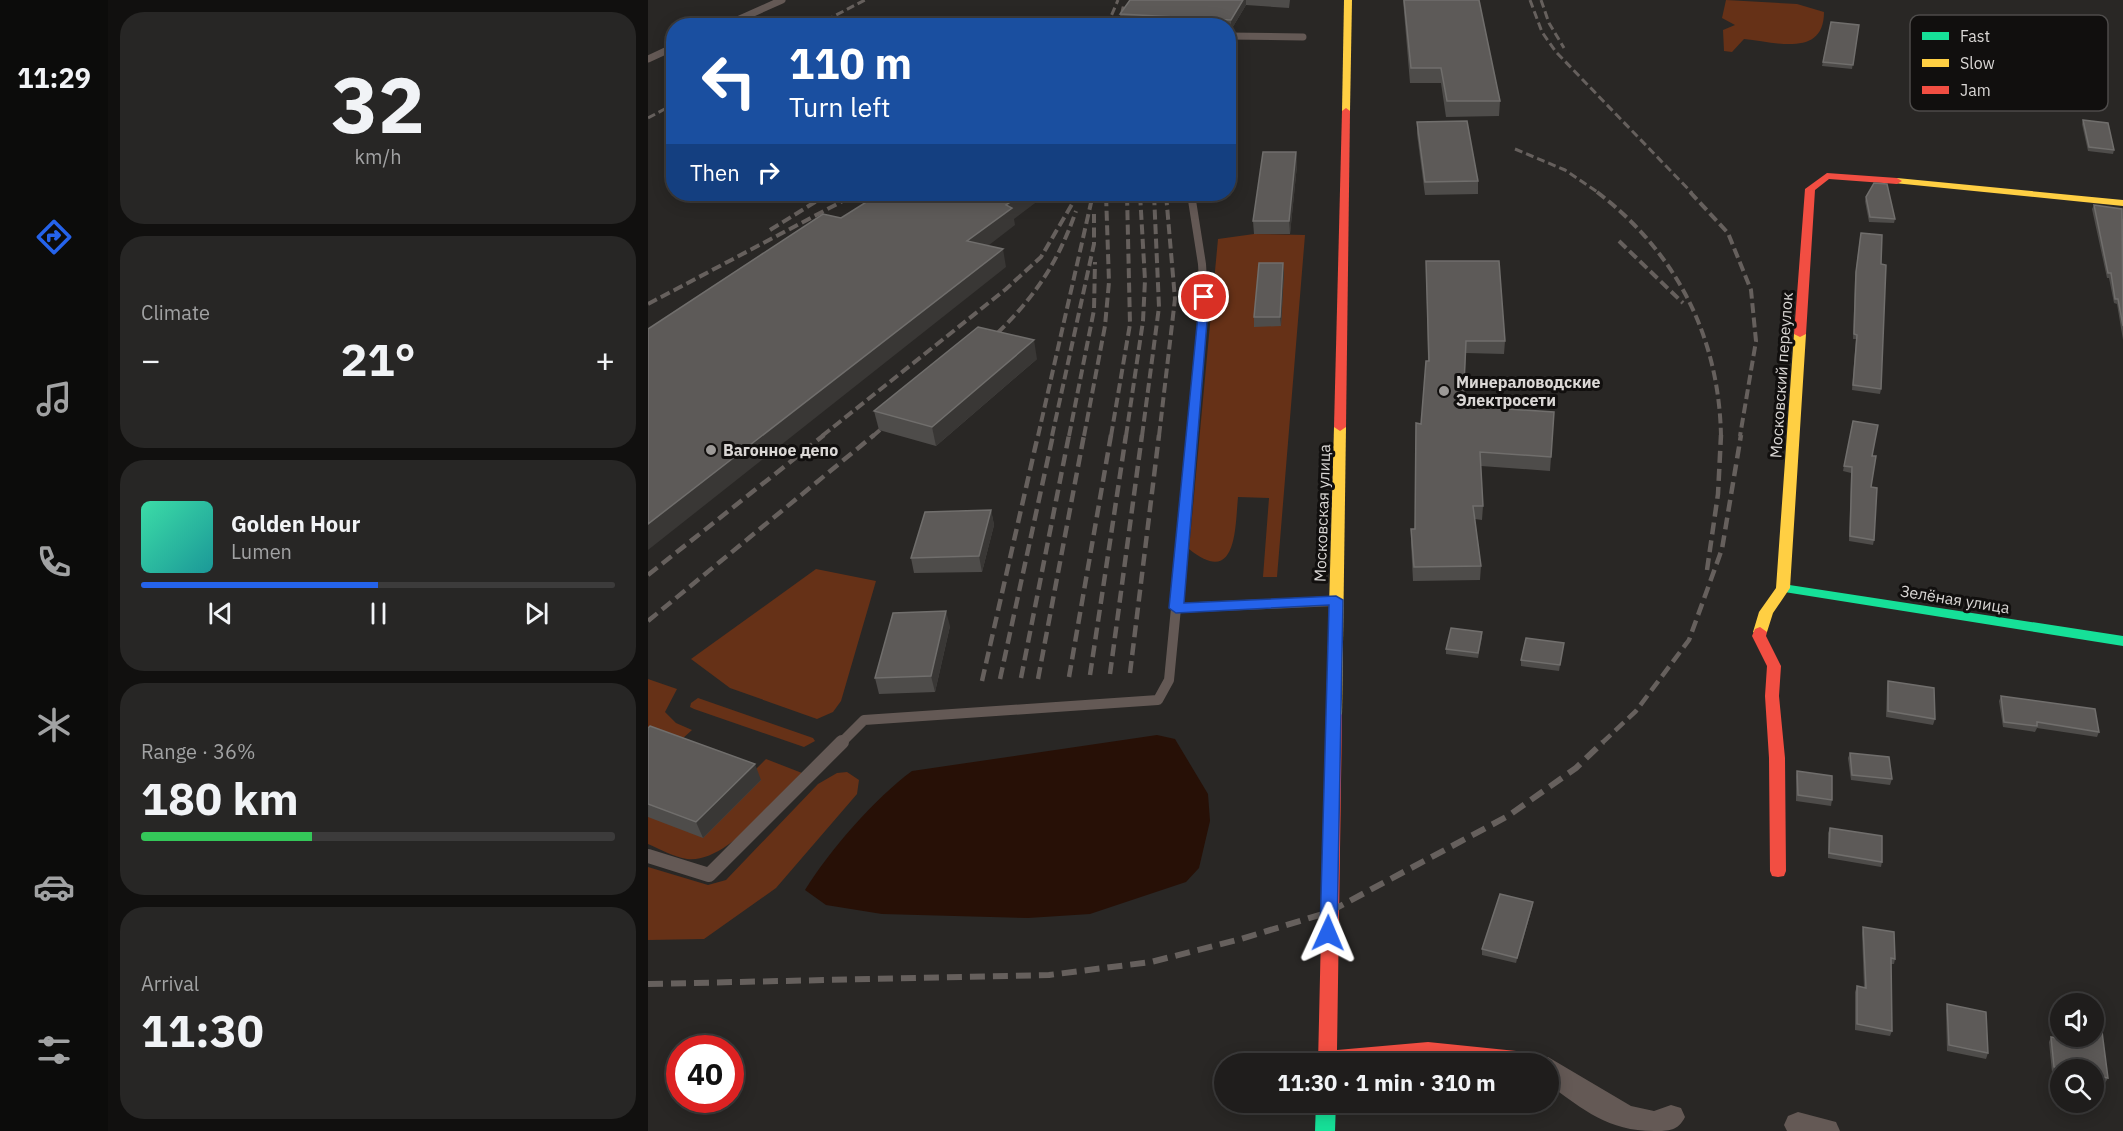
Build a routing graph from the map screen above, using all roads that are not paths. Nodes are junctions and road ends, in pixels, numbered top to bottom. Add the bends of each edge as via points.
1 (782, 0) edge
2 (1348, 0) edge
3 (742, 18) edge
4 (1236, 36) edge
5 (1303, 37) dead end
6 (666, 50) edge
7 (648, 58) edge
8 (1192, 201) edge
9 (2123, 203) edge
10 (1783, 588) junction
11 (1336, 600) junction
12 (1176, 608) junction
13 (2123, 641) edge
14 (648, 856) edge
15 (1778, 871) dead end
16 (1327, 1053) edge
17 (1400, 1053) edge
18 (1460, 1053) edge
19 (1559, 1076) edge
20 (1326, 1113) edge
21 (1671, 1117) dead end
22 (1798, 1125) dead end
23 (1325, 1131) edge
24 (1826, 1131) edge

1 - 3 lane
2 - 11 street, Московская улица
4 - 5 lane
6 - 7 lane
8 - 12 lane via 1204,297
9 - 10 street, Московский переулок via 1827,176 1810,189
10 - 13 street, Зелёная улица
10 - 15 street via 1766,612 1759,636 1774,666
11 - 12 lane
11 - 16 street, Московская улица
12 - 14 lane via 1169,680 1158,700 864,720 709,875
17 - 18 street
19 - 21 street via 1625,1116 1656,1124
20 - 23 street
22 - 24 street

